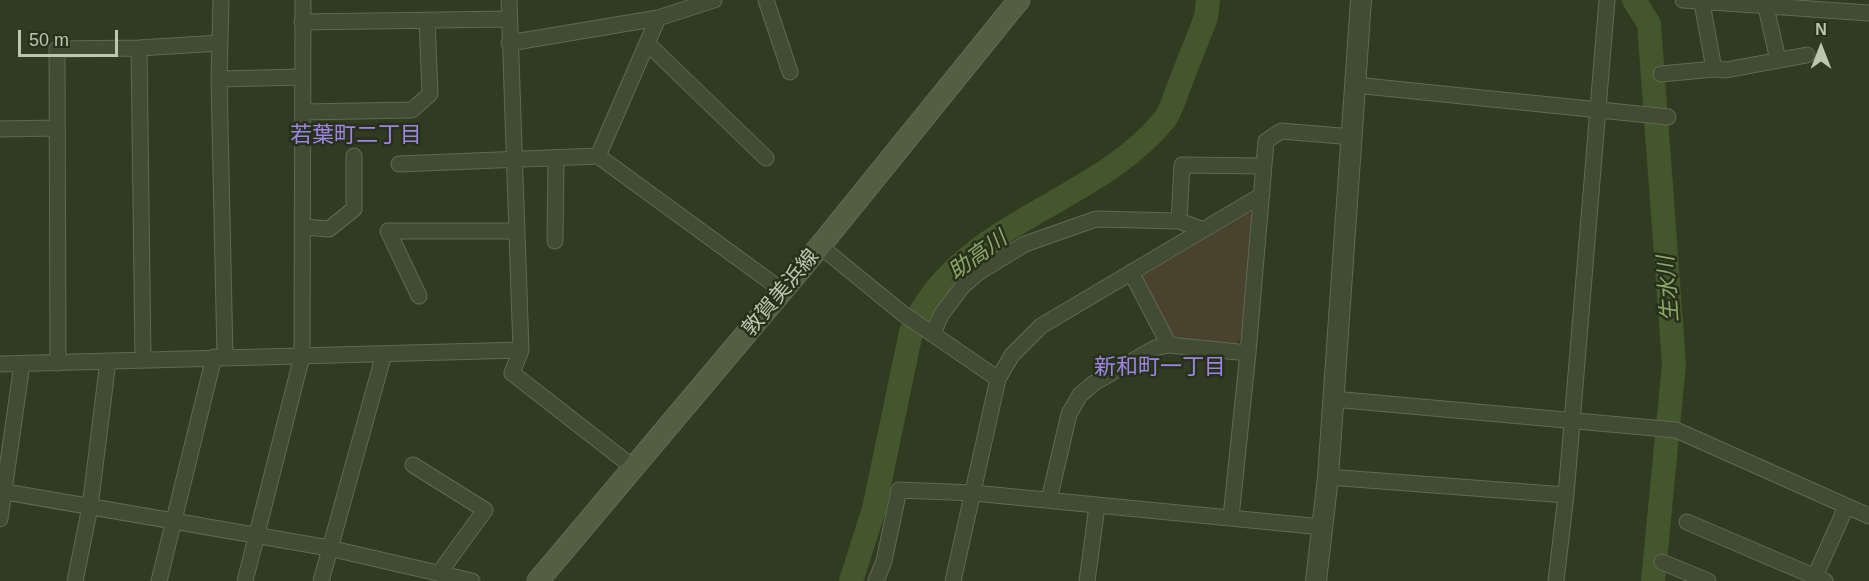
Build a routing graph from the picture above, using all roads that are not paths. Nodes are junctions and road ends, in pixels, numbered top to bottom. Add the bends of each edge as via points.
1 (221, 0) edge
2 (303, 0) edge
3 (509, 0) edge
4 (714, 0) edge
5 (766, 0) edge
6 (1019, 0) edge
7 (1361, 0) edge
8 (1607, 0) edge
9 (1683, 0) edge
10 (1702, 3) junction
11 (1766, 7) junction
12 (1869, 13) edge
13 (658, 18) junction
14 (509, 19) junction
15 (427, 20) junction
16 (302, 21) junction
17 (220, 43) junction
18 (509, 43) junction
19 (649, 45) junction
20 (139, 48) junction
21 (1807, 55) dead end
22 (1778, 60) junction
23 (1714, 69) junction
24 (790, 72) dead end
25 (1660, 74) dead end
26 (302, 77) junction
27 (219, 79) junction
28 (1355, 85) junction
29 (1598, 108) junction
30 (303, 112) junction
31 (1668, 117) dead end
32 (56, 128) junction
33 (0, 129) edge
34 (1353, 137) junction
35 (354, 156) dead end
36 (598, 156) junction
37 (556, 159) junction
38 (766, 159) dead end
39 (514, 160) junction
40 (399, 164) dead end
41 (1264, 166) junction
42 (1262, 195) junction
43 (1179, 221) junction
44 (304, 227) junction
45 (1201, 230) junction
46 (517, 231) junction
47 (555, 241) dead end
48 (820, 246) junction
49 (1131, 272) junction
50 (783, 291) junction
51 (419, 296) dead end
52 (933, 333) junction
53 (1169, 345) junction
54 (521, 350) junction
55 (1248, 352) junction
56 (384, 354) junction
57 (302, 356) junction
58 (220, 357) junction
59 (143, 360) junction
60 (108, 361) junction
61 (22, 363) junction
62 (58, 363) junction
63 (0, 364) edge
64 (998, 379) junction
65 (1333, 399) junction
66 (1572, 422) junction
67 (413, 465) dead end
68 (634, 468) junction
69 (1328, 477) junction
70 (3, 492) edge
71 (974, 493) junction
72 (1566, 495) junction
73 (1049, 500) junction
74 (1097, 506) junction
75 (90, 507) junction
76 (1846, 507) junction
77 (1869, 516) edge
78 (1231, 517) junction
79 (0, 519) edge
80 (174, 521) junction
81 (1687, 522) dead end
82 (1322, 527) junction
83 (258, 536) junction
84 (329, 548) junction
85 (1662, 562) dead end
86 (441, 572) junction
87 (1818, 579) edge
88 (75, 581) edge
89 (159, 581) edge
90 (245, 581) edge
91 (321, 581) edge
92 (472, 581) edge
93 (538, 581) edge
94 (876, 581) edge
95 (953, 581) edge
96 (1087, 581) edge
97 (1316, 581) edge
98 (1556, 581) edge
99 (1708, 581) edge

1 - 17 street
2 - 16 street
3 - 14 street
4 - 13 street
5 - 24 street
6 - 48 main road, 敦賀美浜線
7 - 28 street
8 - 29 street
9 - 10 street
10 - 11 street
10 - 23 street
11 - 12 street
11 - 22 street
13 - 18 street
13 - 19 street
14 - 15 street
14 - 18 street
15 - 16 street
15 - 30 street via 430,94 412,110
16 - 26 street
17 - 20 street
17 - 27 street
18 - 39 street
19 - 36 street
19 - 38 street
20 - 32 street via 57,49
20 - 59 street
21 - 22 street
22 - 23 street
23 - 25 street
26 - 27 street
26 - 30 street
27 - 58 street
28 - 29 street
28 - 34 street
29 - 31 street
29 - 66 street
30 - 44 street
32 - 33 street
32 - 62 street
34 - 41 street via 1281,131 1266,141
34 - 65 street
35 - 44 street via 354,209 329,229
36 - 37 street
36 - 50 street
37 - 39 street
37 - 47 street
39 - 40 street
39 - 46 street
41 - 42 street
41 - 43 street via 1182,165
42 - 45 street
42 - 55 street
43 - 45 street
43 - 52 street via 1096,219 1026,244 962,287
44 - 57 street
45 - 49 street
46 - 51 street via 388,231
46 - 54 street
48 - 50 main road, 敦賀美浜線
48 - 52 street via 902,313
49 - 53 street
49 - 64 street via 1041,326 1012,355
50 - 68 main road, 敦賀美浜線
52 - 64 street
53 - 55 street
53 - 73 street via 1155,348 1080,395 1069,414
54 - 56 street
54 - 68 street via 512,373
55 - 78 street
56 - 57 street
56 - 84 street
57 - 58 street
57 - 83 street
58 - 59 street
58 - 80 street
59 - 60 street
60 - 62 street
60 - 75 street
61 - 62 street
61 - 63 street
61 - 70 street
64 - 71 street
65 - 66 street
65 - 69 street
66 - 72 street
66 - 76 street via 1676,430
67 - 86 street via 485,510
68 - 93 main road, 敦賀美浜線
69 - 72 street
69 - 82 street
70 - 75 street
70 - 79 street
71 - 73 street
71 - 94 street via 899,490
71 - 95 street
72 - 98 street
73 - 74 street
74 - 78 street
74 - 96 street
75 - 80 street
75 - 88 street
76 - 77 street
76 - 87 street
78 - 82 street
80 - 83 street
80 - 89 street
81 - 87 street
82 - 97 street
83 - 84 street
83 - 90 street
84 - 86 street
84 - 91 street
85 - 99 street
86 - 92 street

